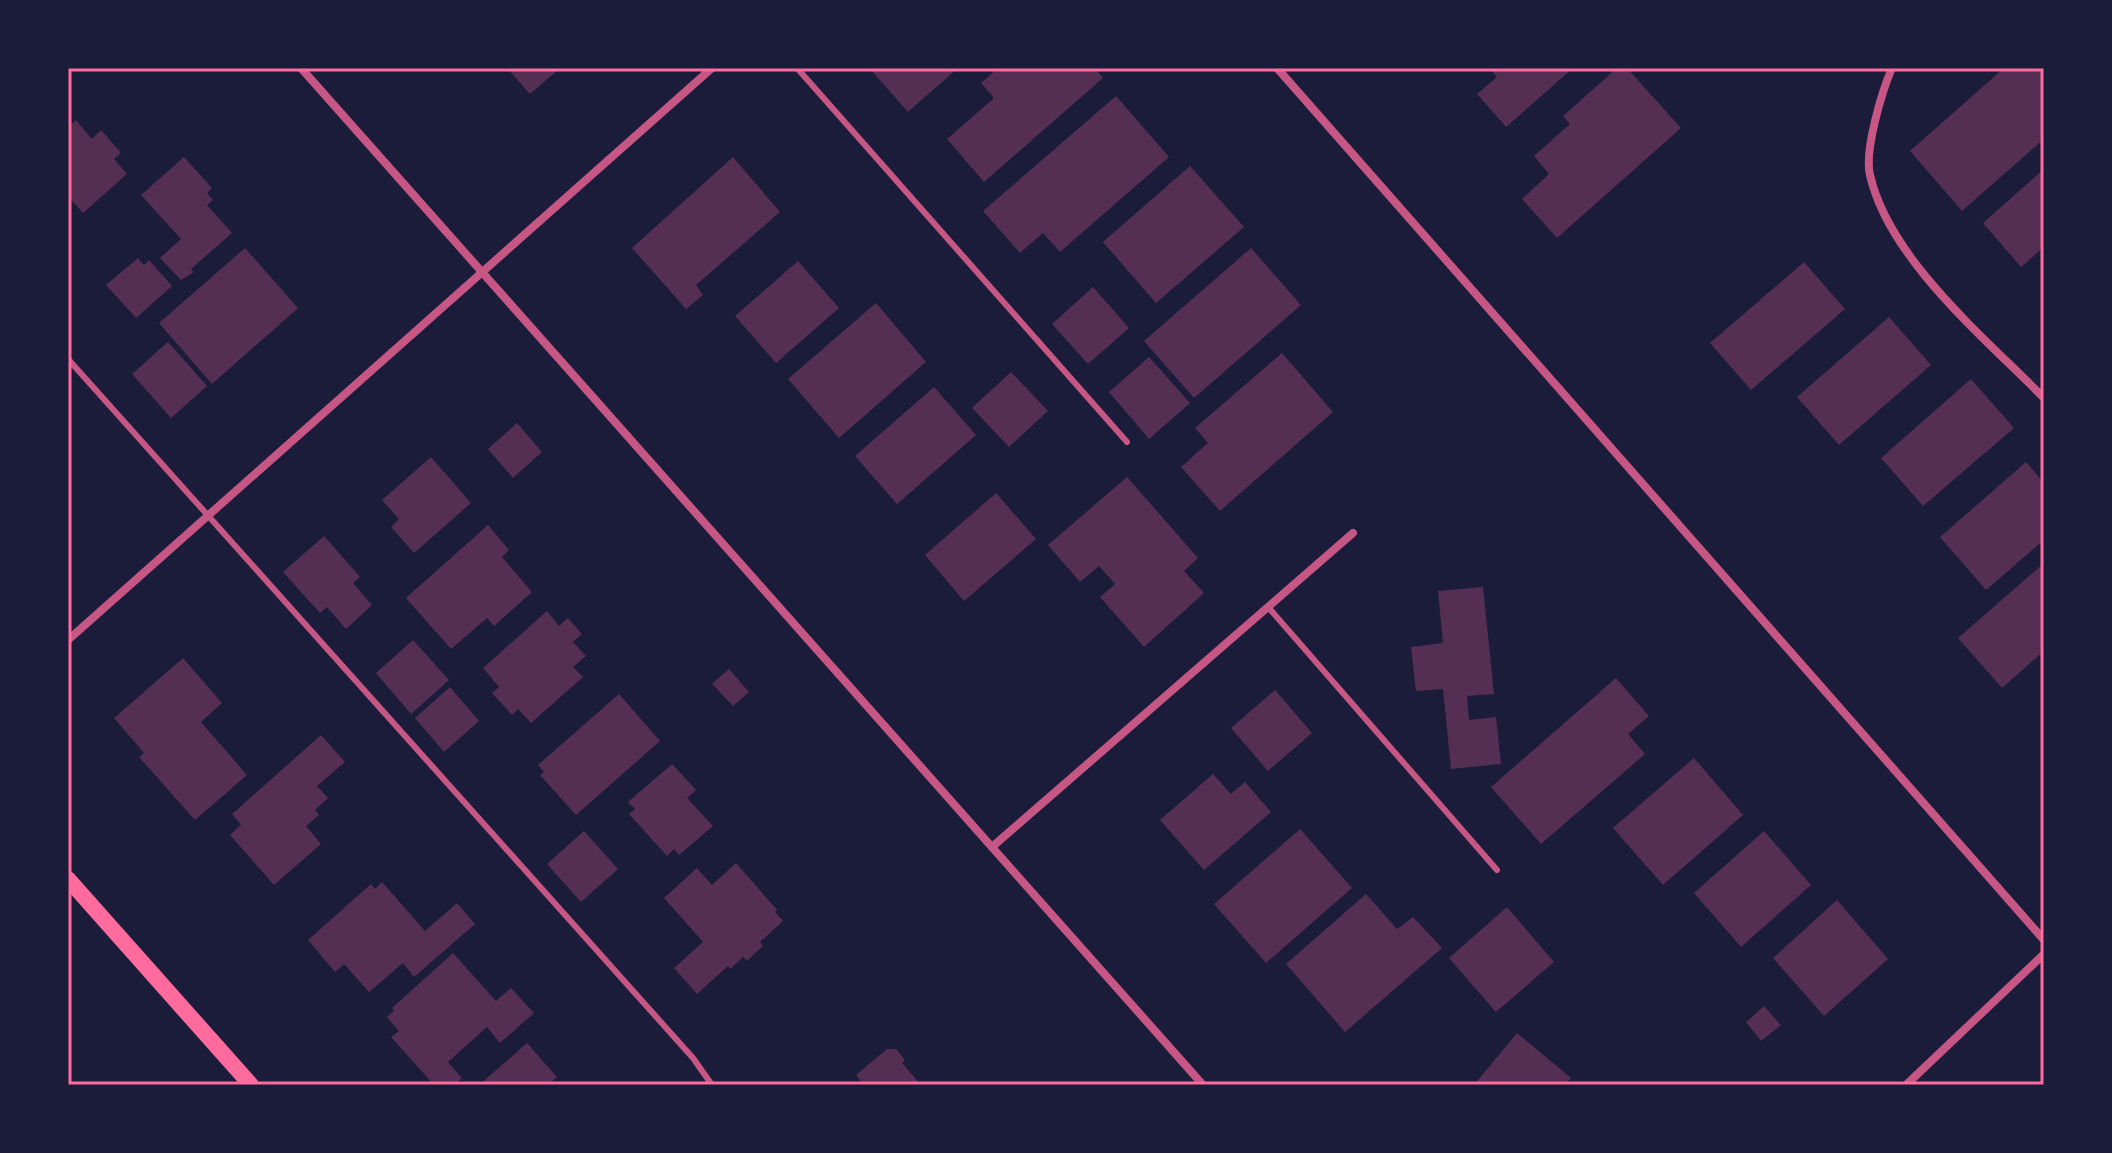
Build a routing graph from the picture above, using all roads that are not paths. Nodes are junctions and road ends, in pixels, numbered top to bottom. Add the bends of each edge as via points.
1 (301, 68) edge
2 (712, 68) edge
3 (797, 68) edge
4 (1277, 68) edge
5 (1892, 68) edge
6 (481, 273) junction
7 (68, 359) edge
8 (2044, 398) edge
9 (1127, 442) dead end
10 (207, 517) junction
11 (1353, 533) dead end
12 (1268, 607) junction
13 (68, 640) edge
14 (992, 847) junction
15 (1497, 870) dead end
16 (68, 879) edge
17 (2044, 940) edge
18 (2044, 954) edge
19 (251, 1085) edge
20 (712, 1085) edge
21 (1203, 1085) edge
22 (1906, 1085) edge

1 - 6 street
2 - 6 street
3 - 9 lane
4 - 17 street
5 - 8 street via 1875,119 1869,172 1886,219 1912,260
6 - 10 street
6 - 14 street
7 - 10 lane
10 - 13 street
10 - 20 lane via 683,1046
11 - 12 street
12 - 14 street
12 - 15 lane
14 - 21 street
16 - 19 main road
18 - 22 street

